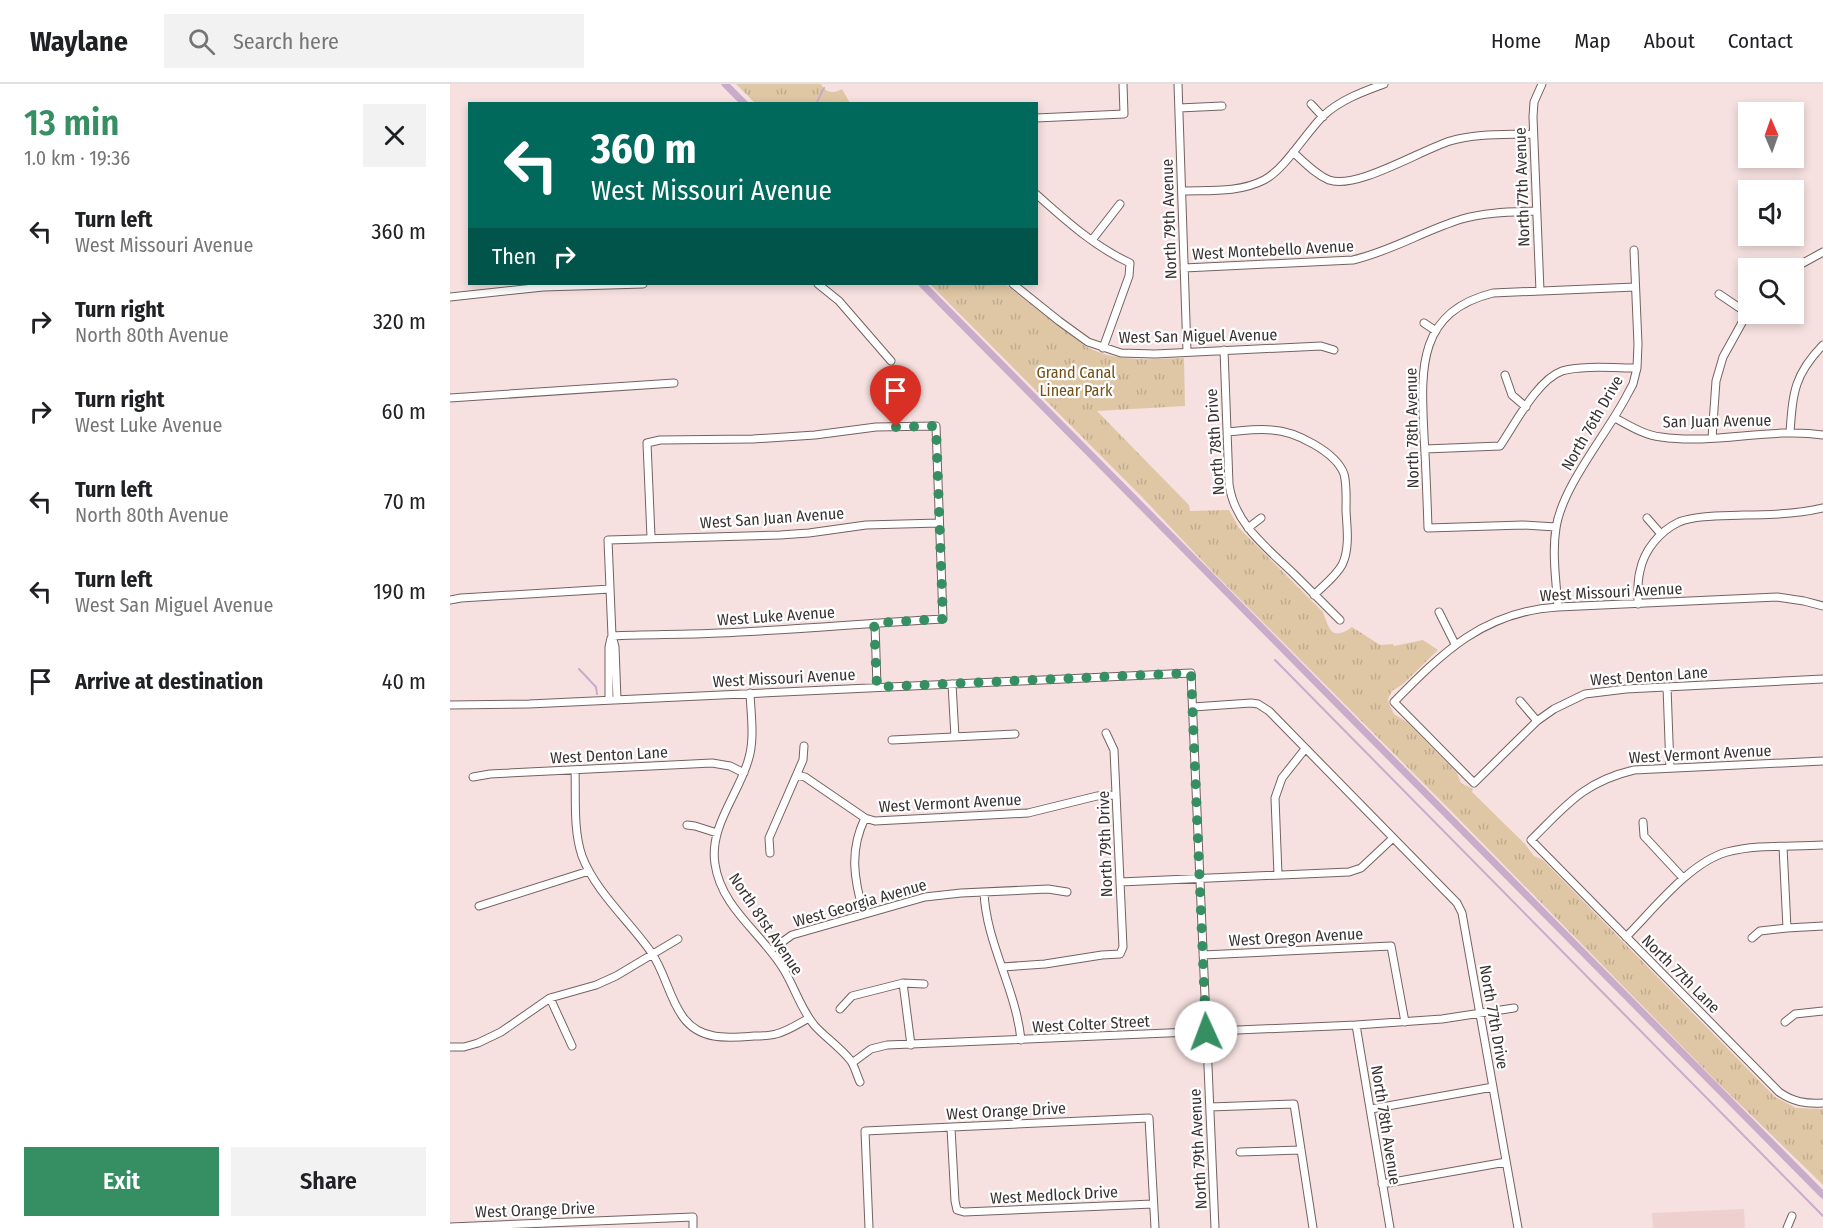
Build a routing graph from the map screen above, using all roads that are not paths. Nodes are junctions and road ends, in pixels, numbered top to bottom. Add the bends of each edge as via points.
1 (1123, 84) edge
2 (1178, 84) edge
3 (1384, 84) edge
4 (1542, 84) edge
5 (1311, 104) dead end
6 (1222, 106) dead end
7 (1179, 108) junction
8 (1323, 117) junction
9 (1038, 118) edge
10 (1533, 134) junction
11 (1293, 152) junction
12 (1182, 191) junction
13 (1038, 196) edge
14 (1120, 204) dead end
15 (1536, 211) junction
16 (1092, 240) junction
17 (1634, 250) dead end
18 (1823, 252) edge
19 (1804, 262) edge
20 (1184, 268) junction
21 (610, 285) edge
22 (819, 285) edge
23 (1014, 285) edge
24 (1635, 287) junction
25 (1540, 291) junction
26 (1719, 294) dead end
27 (450, 297) edge
28 (1738, 306) edge
29 (1424, 323) dead end
30 (1741, 324) edge
31 (1436, 331) junction
32 (1823, 345) edge
33 (1103, 348) junction
34 (1224, 350) junction
35 (1334, 350) dead end
36 (1187, 352) junction
37 (891, 361) dead end
38 (1637, 368) junction
39 (1505, 375) dead end
40 (674, 382) dead end
41 (450, 398) edge
42 (1526, 407) junction
43 (1615, 418) junction
44 (1227, 432) junction
45 (1791, 432) junction
46 (1823, 435) edge
47 (1712, 438) junction
48 (1425, 449) junction
49 (1823, 508) edge
50 (1261, 518) dead end
51 (1647, 518) dead end
52 (939, 522) junction
53 (1556, 527) junction
54 (1248, 528) junction
55 (1661, 534) junction
56 (651, 537) junction
57 (610, 589) junction
58 (1314, 595) junction
59 (450, 600) edge
60 (1638, 603) junction
61 (1823, 606) edge
62 (1558, 607) junction
63 (1439, 612) dead end
64 (1340, 620) dead end
65 (874, 623) junction
66 (612, 636) junction
67 (1455, 644) junction
68 (1191, 673) joint
69 (1823, 679) edge
70 (952, 684) junction
71 (877, 687) junction
72 (1667, 687) junction
73 (750, 693) junction
74 (613, 700) junction
75 (1520, 701) dead end
76 (450, 705) edge
77 (1193, 707) junction
78 (1537, 721) junction
79 (1015, 734) dead end
80 (1106, 734) dead end
81 (955, 737) junction
82 (892, 740) dead end
83 (804, 746) dead end
84 (1305, 748) junction
85 (1823, 761) edge
86 (1670, 768) junction
87 (575, 770) junction
88 (744, 773) junction
89 (797, 775) junction
90 (473, 777) dead end
91 (1474, 783) joint
92 (1116, 795) junction
93 (864, 818) junction
94 (1643, 822) dead end
95 (687, 825) dead end
96 (717, 833) junction
97 (1393, 838) junction
98 (1531, 840) joint
99 (1823, 845) edge
100 (1783, 847) junction
101 (770, 853) dead end
102 (589, 871) junction
103 (1278, 875) junction
104 (1200, 878) junction
105 (1683, 878) junction
106 (1120, 882) junction
107 (984, 892) junction
108 (1067, 892) dead end
109 (479, 906) dead end
110 (864, 914) junction
111 (1823, 926) edge
112 (1787, 927) junction
113 (1626, 937) junction
114 (1752, 938) dead end
115 (678, 939) dead end
116 (771, 950) junction
117 (653, 954) junction
118 (1203, 956) junction
119 (1002, 967) junction
120 (903, 983) junction
121 (924, 984) dead end
122 (550, 998) junction
123 (1514, 1008) dead end
124 (840, 1009) dead end
125 (1823, 1011) edge
126 (1480, 1014) junction
127 (809, 1018) junction
128 (1405, 1022) junction
129 (1785, 1022) dead end
130 (1356, 1025) junction
131 (1206, 1032) junction
132 (1022, 1040) junction
133 (911, 1045) junction
134 (572, 1046) dead end
135 (450, 1047) edge
136 (852, 1063) junction
137 (860, 1082) dead end
138 (1493, 1087) junction
139 (1823, 1103) edge
140 (1210, 1107) junction
141 (1371, 1109) junction
142 (951, 1128) junction
143 (1300, 1150) junction
144 (1240, 1152) dead end
145 (1506, 1161) junction
146 (1382, 1184) junction
147 (1154, 1204) junction
148 (1792, 1216) dead end
149 (450, 1227) edge
150 (693, 1228) edge
151 (869, 1228) edge
152 (1155, 1228) edge
153 (1215, 1228) edge
154 (1311, 1228) edge
155 (1390, 1228) edge
156 (1518, 1228) edge
157 (1786, 1228) edge

1 - 9 street via 1124,114
2 - 7 street, North 79th Avenue
3 - 8 street via 1340,103
4 - 10 street, North 77th Avenue via 1534,102
5 - 8 street
6 - 7 street
7 - 12 street, North 79th Avenue
8 - 11 street
10 - 11 street via 1454,140 1348,181 1331,181 1317,174
10 - 15 street, North 77th Avenue
11 - 12 street via 1265,179 1254,184
12 - 20 street, North 79th Avenue
13 - 16 street
14 - 16 street
15 - 20 street, West Montebello Avenue via 1461,219 1353,260
15 - 25 street, North 77th Avenue
16 - 33 street via 1130,263
17 - 24 street, North 76th Drive
18 - 19 street
20 - 36 street, North 79th Avenue
21 - 27 street via 543,287
22 - 37 street via 839,301
23 - 33 street, West San Miguel Avenue via 1088,342
24 - 25 street
24 - 38 street, North 76th Drive
25 - 31 street via 1479,296 1456,309
26 - 28 street
29 - 31 street
30 - 47 street via 1723,357 1716,381
31 - 48 street, North 78th Avenue via 1429,342 1422,373
32 - 45 street via 1808,360 1798,380
33 - 36 street, West San Miguel Avenue via 1121,353
34 - 35 street, West San Miguel Avenue via 1321,346
34 - 36 street, West San Miguel Avenue
34 - 44 street, North 78th Drive
38 - 42 street via 1561,372 1547,380
38 - 43 street, North 76th Drive
39 - 42 street via 1512,394
40 - 41 street
42 - 48 street via 1500,446
43 - 47 street, San Juan Avenue via 1661,437
43 - 53 street, North 76th Drive via 1564,501
44 - 54 street, North 78th Drive via 1230,494
44 - 58 street via 1286,433 1314,444 1341,468 1346,483 1346,556 1341,568
45 - 46 street, San Juan Avenue
45 - 47 street, San Juan Avenue
48 - 53 street, North 78th Avenue via 1428,528
49 - 55 street via 1713,516 1680,522
50 - 54 street
51 - 55 street
52 - 56 street, West San Juan Avenue via 780,535
52 - 56 street via 936,426 876,427 815,435 647,443
52 - 65 street, West Luke Avenue via 943,619
53 - 62 street, North 76th Drive
54 - 58 street, North 78th Drive
55 - 60 street via 1642,561
56 - 57 street, West San Juan Avenue via 608,540
57 - 59 street
57 - 66 street
58 - 64 street, North 78th Drive
60 - 61 street, West Missouri Avenue via 1777,597
60 - 62 street, West Missouri Avenue
62 - 67 street, West Missouri Avenue via 1517,613
63 - 67 street
65 - 66 street, West Luke Avenue
65 - 71 street
66 - 74 street
67 - 91 street, West Missouri Avenue via 1394,702
68 - 70 street, West Missouri Avenue
68 - 77 street, North 79th Avenue
69 - 72 street, West Denton Lane
70 - 71 street, West Missouri Avenue
70 - 81 street
71 - 73 street, West Missouri Avenue
72 - 78 street, West Denton Lane via 1585,694
72 - 86 street
73 - 74 street, West Missouri Avenue
73 - 88 street, North 81st Avenue via 753,741
74 - 76 street, West Missouri Avenue
75 - 78 street
77 - 84 street via 1258,704
77 - 104 street, North 79th Avenue
78 - 91 street, West Denton Lane
79 - 81 street
80 - 92 street, North 79th Drive via 1114,750
81 - 82 street
83 - 89 street
84 - 97 street
84 - 103 street via 1282,778 1275,798
85 - 86 street, West Vermont Avenue
86 - 98 street, West Vermont Avenue via 1634,770 1595,783
87 - 88 street, West Denton Lane via 712,763
87 - 90 street, West Denton Lane
87 - 102 street via 579,844
88 - 96 street, North 81st Avenue
89 - 93 street, West Vermont Avenue via 806,777
89 - 101 street via 769,838
92 - 93 street, West Vermont Avenue via 1028,813 890,821
92 - 106 street, North 79th Drive
93 - 110 street via 854,855
94 - 105 street via 1644,836
95 - 96 street
96 - 116 street, North 81st Avenue via 714,863 721,886
97 - 103 street via 1356,870
97 - 126 street, North 77th Drive via 1460,907
98 - 113 street, North 77th Lane
99 - 100 street
100 - 105 street via 1726,852
100 - 112 street
102 - 109 street
102 - 117 street
103 - 104 street
104 - 106 street
104 - 118 street, North 79th Avenue
105 - 113 street
106 - 119 street, North 79th Drive via 1120,954
107 - 108 street, West Georgia Avenue
107 - 110 street, West Georgia Avenue via 932,896
107 - 119 street
110 - 116 street, West Georgia Avenue via 792,935
111 - 112 street
112 - 114 street via 1760,931
113 - 139 street, North 77th Lane via 1779,1092 1795,1101
115 - 117 street
116 - 127 street, North 81st Avenue
117 - 122 street via 606,981
117 - 127 street via 682,1016 705,1035 722,1038 776,1034
118 - 128 street, West Oregon Avenue via 1391,946
118 - 131 street, North 79th Avenue
119 - 132 street via 1019,1016
120 - 121 street
120 - 124 street via 852,996
120 - 133 street
122 - 134 street
122 - 135 street via 501,1032 478,1043
123 - 126 street, West Colter Street
125 - 129 street via 1795,1014
126 - 128 street, West Colter Street
126 - 138 street, North 77th Drive
127 - 136 street, North 81st Avenue
128 - 130 street, West Colter Street
130 - 131 street, West Colter Street
130 - 141 street, North 78th Avenue
131 - 132 street, West Colter Street
131 - 140 street, North 79th Avenue
132 - 133 street, West Colter Street
133 - 136 street, West Colter Street via 877,1047
136 - 137 street, North 81st Avenue
138 - 141 street
138 - 145 street, North 77th Drive
140 - 143 street via 1294,1104
140 - 153 street, North 79th Avenue
141 - 146 street, North 78th Avenue
142 - 147 street, West Medlock Drive via 957,1210
142 - 147 street, West Orange Drive via 1149,1118
142 - 151 street, West Orange Drive via 865,1131
143 - 144 street
143 - 154 street
145 - 146 street
145 - 156 street, North 77th Drive
146 - 155 street, North 78th Avenue
147 - 152 street
148 - 157 street
149 - 150 street, West Orange Drive via 693,1217

